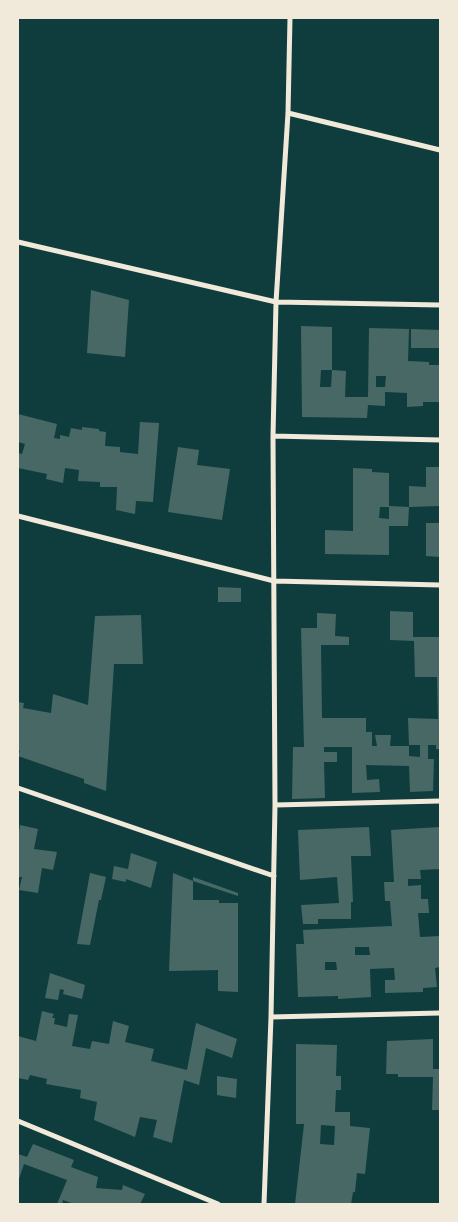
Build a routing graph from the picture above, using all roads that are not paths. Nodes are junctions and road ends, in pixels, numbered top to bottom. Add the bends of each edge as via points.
1 (290, 18) edge
2 (288, 113) junction
3 (440, 150) edge
4 (18, 242) edge
5 (276, 302) junction
6 (440, 305) edge
7 (272, 436) junction
8 (440, 440) edge
9 (18, 516) edge
10 (274, 581) junction
11 (440, 585) edge
12 (18, 788) edge
13 (440, 802) edge
14 (275, 805) junction
15 (274, 876) junction
16 (440, 1013) edge
17 (271, 1017) junction
18 (18, 1121) edge
19 (218, 1204) edge
20 (264, 1204) edge

1 - 2 street
2 - 3 street
2 - 5 street
4 - 5 street
5 - 6 street
5 - 7 street
7 - 8 street
7 - 10 street
9 - 10 street
10 - 11 street
10 - 14 street
12 - 15 street
13 - 14 street
14 - 15 street
15 - 17 street
16 - 17 street
17 - 20 street
18 - 19 street

